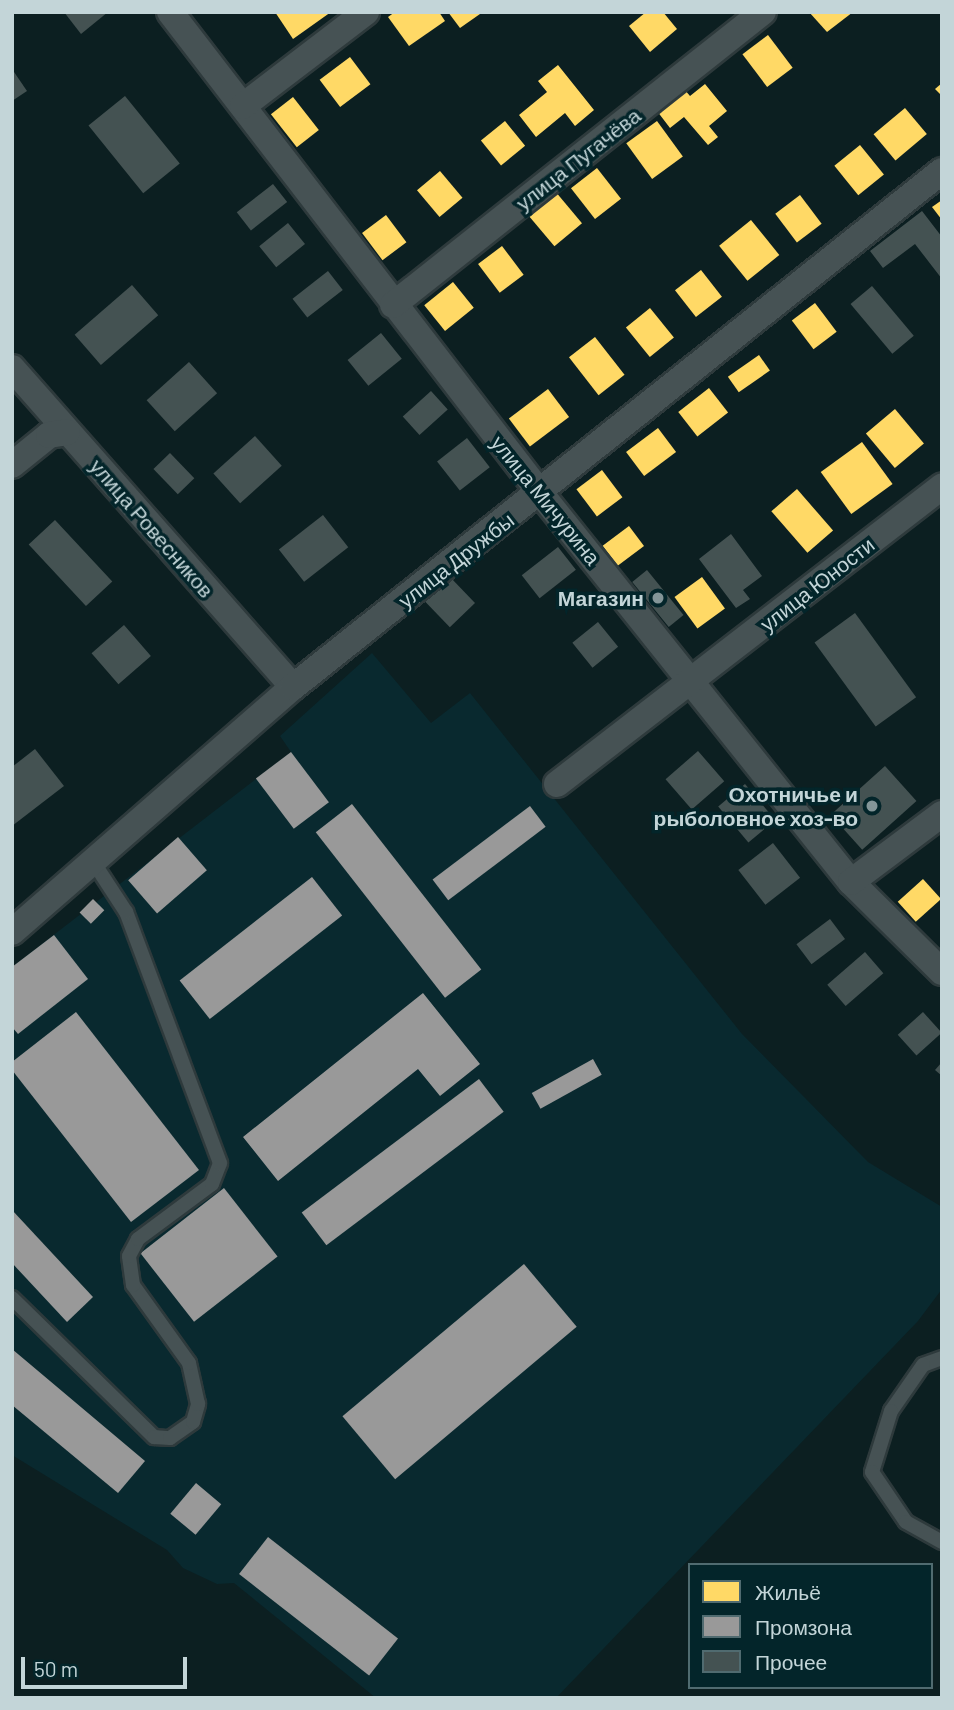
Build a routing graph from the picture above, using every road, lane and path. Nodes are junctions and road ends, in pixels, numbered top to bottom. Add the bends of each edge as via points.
1 (170, 12) edge
2 (366, 12) edge
3 (763, 12) edge
4 (243, 107) junction
5 (942, 172) edge
6 (393, 305) junction
7 (12, 368) edge
8 (67, 432) junction
9 (12, 465) edge
10 (942, 486) edge
11 (541, 494) junction
12 (692, 681) junction
13 (293, 687) junction
14 (557, 784) dead end
15 (942, 814) edge
16 (94, 863) junction
17 (851, 882) junction
18 (12, 932) edge
19 (942, 972) edge
20 (12, 1298) edge
21 (942, 1358) edge
22 (942, 1542) edge

1 - 4 street, улица Мичурина
2 - 4 street
3 - 6 street, улица Пугачёва
4 - 6 street, улица Мичурина
5 - 11 street, улица Дружбы
6 - 11 street, улица Мичурина
7 - 8 street, улица Ровесников
8 - 9 street via 49,435
8 - 13 street, улица Ровесников
10 - 12 street, улица Юности
11 - 12 street, улица Мичурина
11 - 13 street, улица Дружбы
12 - 14 street, улица Юности
12 - 17 street, улица Мичурина
13 - 16 street, улица Дружбы
15 - 17 street
16 - 18 street, улица Дружбы
16 - 20 lane via 126,912 220,1163 212,1184 138,1240 129,1256 133,1285 189,1363 198,1404 193,1422 170,1438 154,1437
17 - 19 street, улица Мичурина
21 - 22 lane via 923,1365 891,1411 872,1472 906,1522

